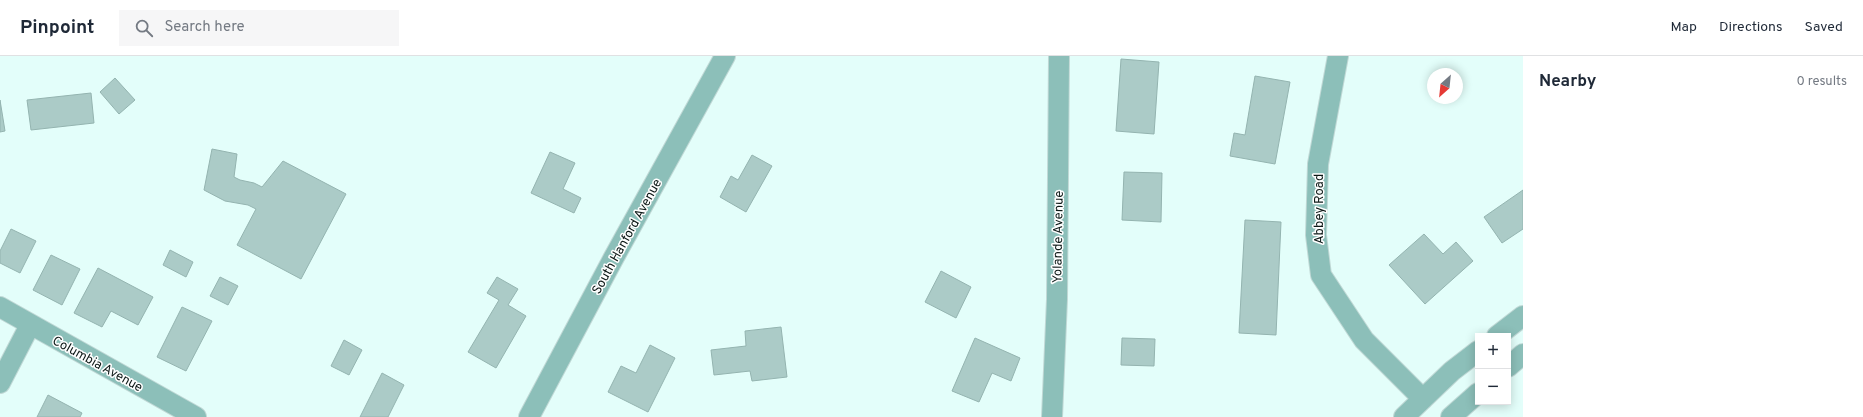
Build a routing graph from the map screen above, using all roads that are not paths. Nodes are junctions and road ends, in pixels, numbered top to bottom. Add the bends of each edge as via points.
1 (725, 56) edge
2 (1059, 56) edge
3 (1338, 56) edge
4 (0, 308) edge
5 (1523, 316) edge
6 (30, 325) junction
7 (1501, 333) edge
8 (1475, 353) edge
9 (1523, 354) edge
10 (1511, 364) edge
11 (0, 383) edge
12 (1475, 397) edge
13 (1423, 399) junction
14 (196, 417) edge
15 (529, 417) edge
16 (1052, 417) edge
17 (1404, 417) edge
18 (1451, 417) edge

1 - 15 street, South Hanford Avenue via 612,259
2 - 16 street, Yolande Avenue via 1057,299
3 - 13 street, Abbey Road via 1318,164 1316,235 1321,275 1364,340
4 - 6 street, Columbia Avenue
5 - 7 street
6 - 11 street
6 - 14 street, Columbia Avenue
8 - 13 street
9 - 10 street
12 - 18 street
13 - 17 street

